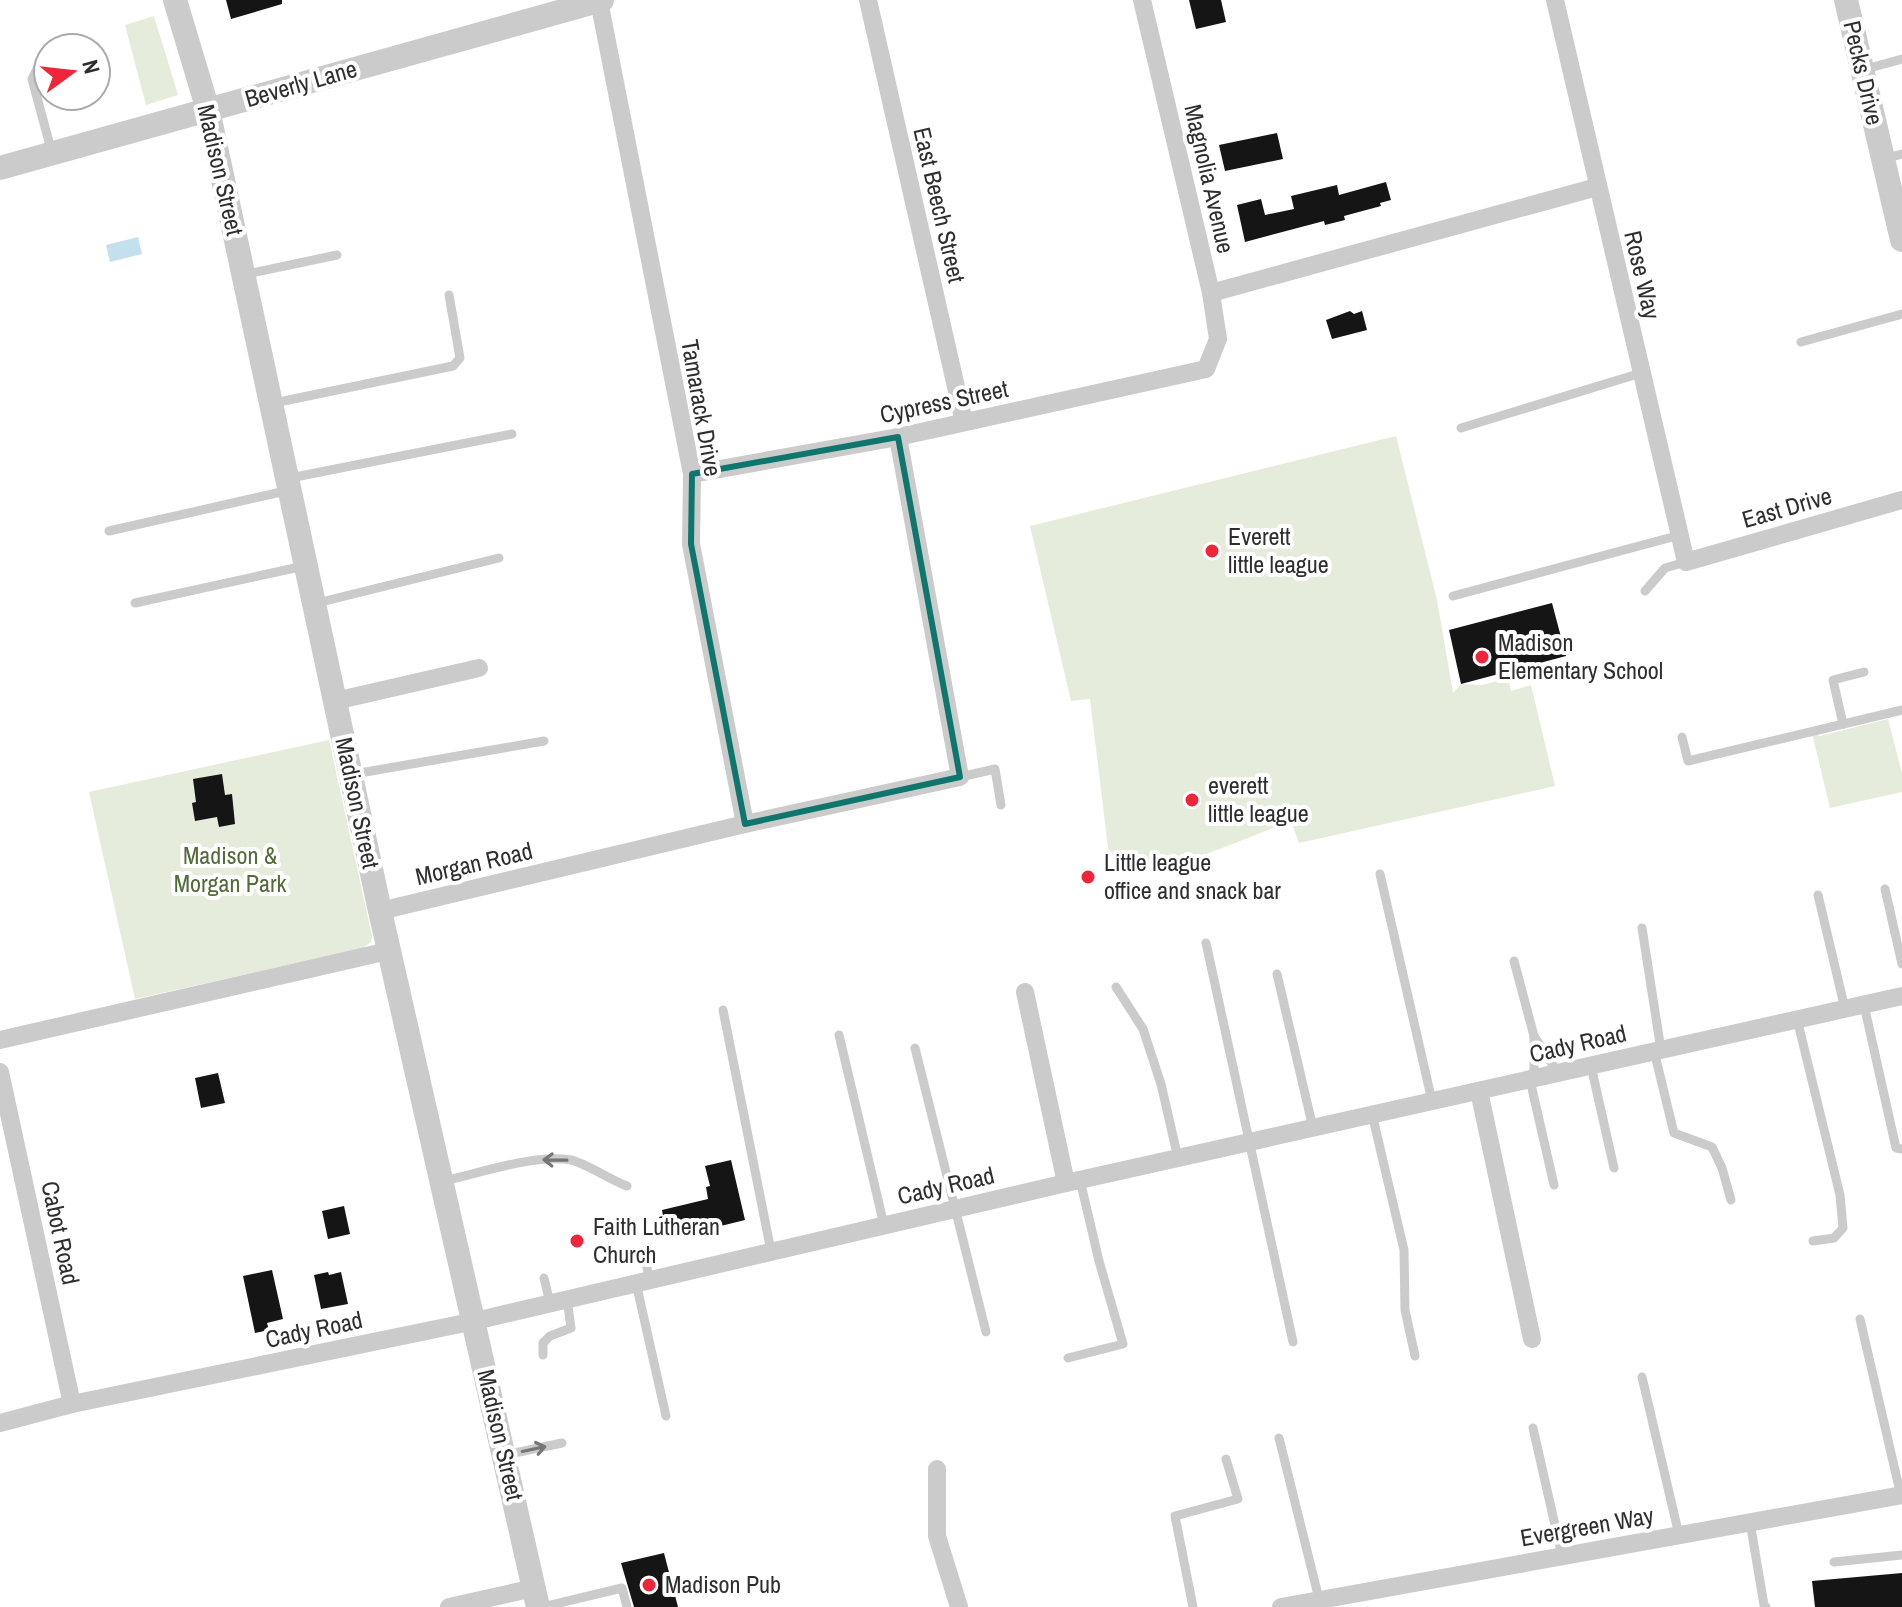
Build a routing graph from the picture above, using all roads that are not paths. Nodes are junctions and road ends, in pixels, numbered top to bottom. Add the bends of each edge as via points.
1 (175, 0) edge
2 (600, 0) edge
3 (868, 0) edge
4 (1142, 0) edge
5 (1555, 0) edge
6 (1846, 0) edge
7 (1902, 59) edge
8 (1862, 70) junction
9 (208, 110) junction
10 (41, 112) edge
11 (52, 153) junction
12 (1892, 156) edge
13 (0, 168) edge
14 (1597, 187) junction
15 (1902, 240) edge
16 (337, 255) dead end
17 (243, 274) junction
18 (1211, 293) junction
19 (449, 295) dead end
20 (1902, 314) edge
21 (1801, 342) dead end
22 (1206, 369) joint
23 (1641, 373) junction
24 (271, 403) junction
25 (964, 422) junction
26 (1461, 428) dead end
27 (512, 434) dead end
28 (898, 437) junction
29 (692, 474) junction
30 (288, 484) junction
31 (1902, 500) edge
32 (109, 531) dead end
33 (1680, 535) junction
34 (499, 558) dead end
35 (1686, 562) junction
36 (305, 565) junction
37 (1645, 591) dead end
38 (1453, 596) dead end
39 (135, 603) dead end
40 (314, 604) junction
41 (479, 668) dead end
42 (1864, 672) dead end
43 (335, 701) junction
44 (1902, 710) edge
45 (1843, 724) junction
46 (1682, 737) dead end
47 (544, 741) dead end
48 (350, 774) junction
49 (960, 777) junction
50 (1001, 805) dead end
51 (745, 824) junction
52 (1380, 874) dead end
53 (1885, 889) dead end
54 (1818, 895) dead end
55 (380, 911) junction
56 (1642, 928) dead end
57 (1206, 943) dead end
58 (1514, 961) dead end
59 (1902, 964) edge
60 (1277, 974) dead end
61 (1116, 987) dead end
62 (1025, 992) dead end
63 (1902, 996) edge
64 (1854, 1007) junction
65 (723, 1010) dead end
66 (1797, 1019) junction
67 (839, 1035) dead end
68 (1534, 1036) junction
69 (0, 1040) edge
70 (915, 1048) dead end
71 (1657, 1051) junction
72 (1591, 1066) junction
73 (0, 1072) edge
74 (1558, 1073) junction
75 (1530, 1080) junction
76 (1479, 1091) junction
77 (1432, 1101) junction
78 (1372, 1114) junction
79 (1313, 1128) junction
80 (1249, 1142) junction
81 (1902, 1149) edge
82 (1178, 1158) junction
83 (513, 1165) junction
84 (1614, 1168) dead end
85 (516, 1177) dead end
86 (442, 1181) junction
87 (1073, 1181) junction
88 (1554, 1185) dead end
89 (627, 1186) dead end
90 (1731, 1200) dead end
91 (956, 1208) junction
92 (884, 1225) junction
93 (1813, 1241) dead end
94 (771, 1251) junction
95 (644, 1256) dead end
96 (544, 1278) dead end
97 (643, 1281) junction
98 (559, 1301) junction
99 (1860, 1319) dead end
100 (475, 1321) junction
101 (986, 1332) dead end
102 (1532, 1339) dead end
103 (1293, 1342) dead end
104 (543, 1355) dead end
105 (1415, 1356) dead end
106 (1068, 1358) dead end
107 (1642, 1377) dead end
108 (72, 1404) junction
109 (666, 1416) dead end
110 (0, 1423) edge
111 (1533, 1428) dead end
112 (1279, 1438) dead end
113 (562, 1443) dead end
114 (505, 1455) junction
115 (1226, 1459) dead end
116 (937, 1469) dead end
117 (1902, 1496) edge
118 (1750, 1522) junction
119 (1679, 1535) junction
120 (1902, 1555) edge
121 (1562, 1556) junction
122 (1834, 1562) dead end
123 (1319, 1599) junction
124 (538, 1601) edge
125 (449, 1607) edge
126 (627, 1607) edge
127 (959, 1607) edge
128 (1193, 1607) edge
129 (1281, 1607) edge
130 (1766, 1607) edge

1 - 9 street, Madison Street
2 - 9 street, Beverly Lane
2 - 29 street, Tamarack Drive
3 - 25 street, East Beech Street
4 - 18 street, Magnolia Avenue
5 - 14 street, Rose Way
6 - 8 street, Pecks Drive
7 - 8 lane
8 - 12 street, Pecks Drive
9 - 11 street, Beverly Lane
9 - 17 street, Madison Street
10 - 11 lane
11 - 13 street, Beverly Lane
12 - 15 street, Pecks Drive
14 - 18 street
14 - 23 street, Rose Way
16 - 17 lane
17 - 24 street, Madison Street
18 - 22 street, Magnolia Avenue via 1218,339
19 - 24 lane via 460,358 453,366
20 - 21 lane
22 - 25 street, Cypress Street
23 - 26 lane
23 - 33 street, Rose Way
24 - 30 street, Madison Street
25 - 28 street, Cypress Street
27 - 30 lane
28 - 29 street, Cypress Street
28 - 49 street
29 - 51 street, Tamarack Drive via 691,544
30 - 32 lane
30 - 36 street, Madison Street
31 - 35 street, East Drive
33 - 35 street, Rose Way
33 - 38 lane
34 - 40 lane
35 - 37 lane via 1665,568
36 - 39 lane
36 - 40 street, Madison Street
40 - 43 street, Madison Street
41 - 43 street
42 - 45 lane via 1833,680
43 - 48 street, Madison Street
44 - 45 lane
45 - 46 lane via 1688,761
47 - 48 lane
48 - 55 street, Madison Street
49 - 50 lane via 995,769
49 - 51 street, Morgan Road
51 - 55 street, Morgan Road
52 - 77 lane
53 - 59 lane
54 - 64 lane
55 - 69 street via 388,951
55 - 86 street, Madison Street
56 - 71 lane
57 - 80 lane
58 - 68 lane
60 - 79 lane
61 - 82 lane via 1143,1029
62 - 87 street
63 - 64 street, Cady Road
64 - 66 street, Cady Road
64 - 81 lane via 1896,1148
65 - 94 lane
66 - 71 street, Cady Road
66 - 93 lane via 1840,1195 1843,1228 1834,1238
67 - 92 lane
68 - 74 lane
68 - 75 lane
70 - 91 lane
71 - 72 street, Cady Road
71 - 90 lane via 1674,1133 1712,1147
72 - 74 street, Cady Road
72 - 84 lane
73 - 108 street, Cabot Road
74 - 75 street, Cady Road
75 - 76 street, Cady Road
75 - 88 lane
76 - 77 street, Cady Road
76 - 102 street
77 - 78 street, Cady Road
78 - 79 street, Cady Road
78 - 105 lane via 1404,1250 1405,1310
79 - 80 street, Cady Road
80 - 82 street, Cady Road
80 - 103 lane
82 - 87 street, Cady Road
83 - 85 lane
83 - 86 lane
89 -> 83 lane via 574,1160
86 - 100 street, Madison Street
87 - 91 street, Cady Road
87 - 106 lane via 1123,1344
91 - 92 street, Cady Road
91 - 101 lane
92 - 94 street, Cady Road
94 - 97 street, Cady Road
95 - 97 lane
96 - 98 lane
97 - 98 street, Cady Road
97 - 109 lane
98 - 100 street, Cady Road
98 - 104 lane via 571,1328 550,1336 543,1343
99 - 117 lane
100 - 108 street, Cady Road
100 - 114 street, Madison Street
107 - 119 lane
108 - 110 street, Cady Road
111 - 121 lane
112 - 123 lane
114 -> 113 lane
114 - 124 street, Madison Street
115 - 128 lane via 1238,1499 1175,1516
116 - 127 street via 937,1536
117 - 118 street, Evergreen Way
118 - 119 street, Evergreen Way
118 - 130 lane
119 - 121 street, Evergreen Way
120 - 122 lane
121 - 123 street, Evergreen Way
123 - 129 street, Evergreen Way
124 - 125 street
124 - 126 lane via 622,1588

